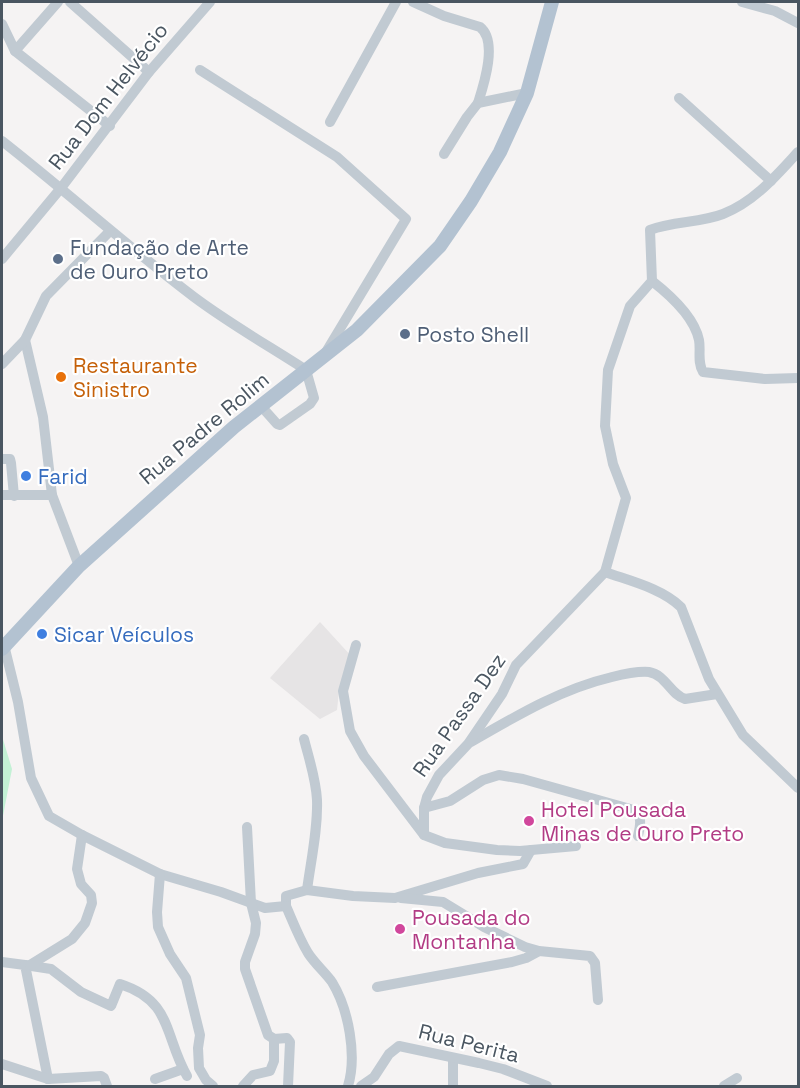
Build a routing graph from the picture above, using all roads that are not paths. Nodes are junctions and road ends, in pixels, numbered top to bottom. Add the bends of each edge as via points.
1 (58, 2) edge
2 (70, 2) edge
3 (210, 2) edge
4 (396, 2) edge
5 (413, 2) edge
6 (552, 2) edge
7 (742, 2) edge
8 (798, 23) edge
9 (2, 24) edge
10 (15, 51) junction
11 (200, 70) dead end
12 (149, 72) junction
13 (527, 93) junction
14 (679, 98) dead end
15 (478, 103) junction
16 (330, 122) dead end
17 (110, 126) junction
18 (2, 141) edge
19 (798, 152) edge
20 (444, 154) dead end
21 (771, 181) junction
22 (61, 188) junction
23 (110, 231) junction
24 (2, 259) edge
25 (652, 281) junction
26 (25, 340) junction
27 (322, 359) junction
28 (2, 364) edge
29 (306, 370) junction
30 (798, 378) edge
31 (261, 406) junction
32 (2, 459) edge
33 (2, 495) edge
34 (52, 495) junction
35 (14, 496) junction
36 (79, 566) junction
37 (605, 572) junction
38 (356, 645) dead end
39 (3, 647) edge
40 (717, 694) junction
41 (304, 739) dead end
42 (468, 744) junction
43 (798, 788) edge
44 (424, 808) junction
45 (247, 827) dead end
46 (82, 835) junction
47 (424, 835) junction
48 (638, 836) dead end
49 (576, 846) dead end
50 (531, 850) junction
51 (160, 874) junction
52 (307, 890) junction
53 (395, 898) junction
54 (251, 903) junction
55 (286, 906) junction
56 (539, 951) junction
57 (2, 962) edge
58 (27, 965) junction
59 (377, 987) dead end
60 (598, 1000) dead end
61 (274, 1038) junction
62 (453, 1058) junction
63 (2, 1064) edge
64 (737, 1078) dead end
65 (48, 1079) junction
66 (155, 1079) dead end
67 (524, 1082) edge
68 (68, 1083) edge
69 (106, 1084) edge
70 (213, 1086) edge
71 (243, 1086) edge
72 (288, 1086) edge
73 (348, 1086) edge
74 (362, 1086) edge
75 (453, 1086) edge
76 (547, 1086) edge
77 (724, 1086) edge

1 - 10 street
2 - 12 street
3 - 12 street, Rua Dom Helvécio
4 - 16 street
5 - 15 street via 484,30 487,69
6 - 13 main road, Rua Padre Rolim
7 - 8 street via 775,11
9 - 10 street
10 - 17 street
11 - 27 street via 337,157 406,219
12 - 17 street, Rua Dom Helvécio
13 - 15 street
13 - 27 main road, Rua Padre Rolim via 500,152 440,246 365,322
14 - 21 street
15 - 20 street
17 - 22 street, Rua Dom Helvécio
18 - 22 street
19 - 21 street
21 - 25 street via 747,202 722,214 650,230
22 - 23 street
22 - 24 street, Rua Dom Helvécio
23 - 26 street via 46,296
23 - 29 street via 196,299
25 - 30 street via 671,296 692,323 703,372 765,379
25 - 37 street, Rua Passa Dez via 630,306 608,370 605,426 626,498
26 - 28 street
26 - 34 street via 43,417
27 - 29 main road, Rua Padre Rolim
29 - 31 main road, Rua Padre Rolim
29 - 31 street via 313,396 310,404 280,425
31 - 36 main road, Rua Padre Rolim
32 - 35 street via 10,459
33 - 35 street
34 - 35 street
34 - 36 street
36 - 39 main road, Rua Padre Rolim
37 - 40 street via 658,592 681,607
37 - 42 street, Rua Passa Dez via 516,665 502,694
38 - 47 street via 343,691 350,731
39 - 46 street via 18,702 31,778 49,816
40 - 42 street via 685,699 655,674 631,673 566,692
40 - 43 street via 743,735
41 - 52 street via 317,800
42 - 44 street, Rua Passa Dez via 439,775
44 - 47 street, Rua Passa Dez
44 - 48 street via 450,801 490,777 507,776 634,810 640,820
45 - 54 street
46 - 51 street
46 - 58 street via 78,877 92,903 85,923 72,939
47 - 50 street via 445,843
49 - 50 street
50 - 53 street via 523,864
51 - 54 street
51 - 70 street via 158,927 186,978 200,1035 199,1068
52 - 53 street
52 - 55 street via 286,896
53 - 56 street via 443,902 494,932
54 - 55 street via 265,908
54 - 61 street via 255,934 245,969 268,1035
55 - 73 street via 308,953 338,994 352,1046
56 - 59 street via 512,962
56 - 60 street via 590,956 595,963
57 - 58 street
58 - 65 street
58 - 66 street via 51,969 81,992 111,1006 120,984 145,994 167,1023 185,1072
61 - 71 street via 270,1071 258,1072
61 - 72 street via 290,1042
62 - 67 street, Rua Perita via 479,1063
62 - 74 street, Rua Perita via 399,1046
62 - 75 street
63 - 65 street
64 - 77 street
65 - 68 street
67 - 76 street, Rua Perita
68 - 69 street via 101,1076

